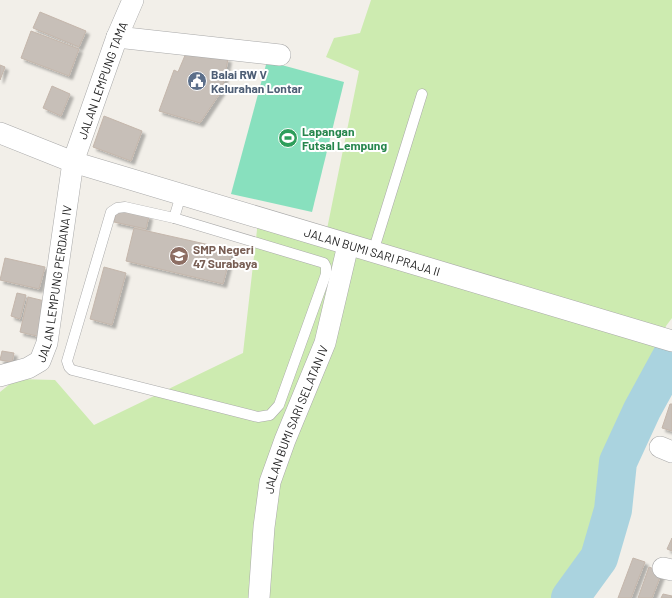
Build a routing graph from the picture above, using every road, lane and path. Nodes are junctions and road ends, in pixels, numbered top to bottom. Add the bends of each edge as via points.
1 (134, 0) edge
2 (117, 37) junction
3 (280, 55) dead end
4 (422, 94) dead end
5 (0, 133) edge
6 (73, 162) junction
7 (182, 195) junction
8 (174, 218) junction
9 (348, 244) junction
10 (374, 252) junction
11 (672, 341) edge
12 (0, 376) edge
13 (258, 598) edge

1 - 2 street, JALAN LEMPUNG TAMA
2 - 3 street
2 - 6 street, JALAN LEMPUNG TAMA
4 - 10 lane
5 - 6 street, JALAN BUMI SARI PRAJA II
6 - 7 street, JALAN BUMI SARI PRAJA II
6 - 12 street, JALAN LEMPUNG PERDANA IV via 47,344 40,361 28,368
7 - 8 lane
7 - 9 street, JALAN BUMI SARI PRAJA II
8 - 8 lane via 324,263 326,267 326,274 279,405 270,415 258,416 72,370 69,367 67,361 112,212 125,207
9 - 10 street, JALAN BUMI SARI PRAJA II
9 - 13 street, JALAN BUMI SARI SELATAN IV via 325,344 270,482
10 - 11 street, JALAN BUMI SARI PRAJA II

